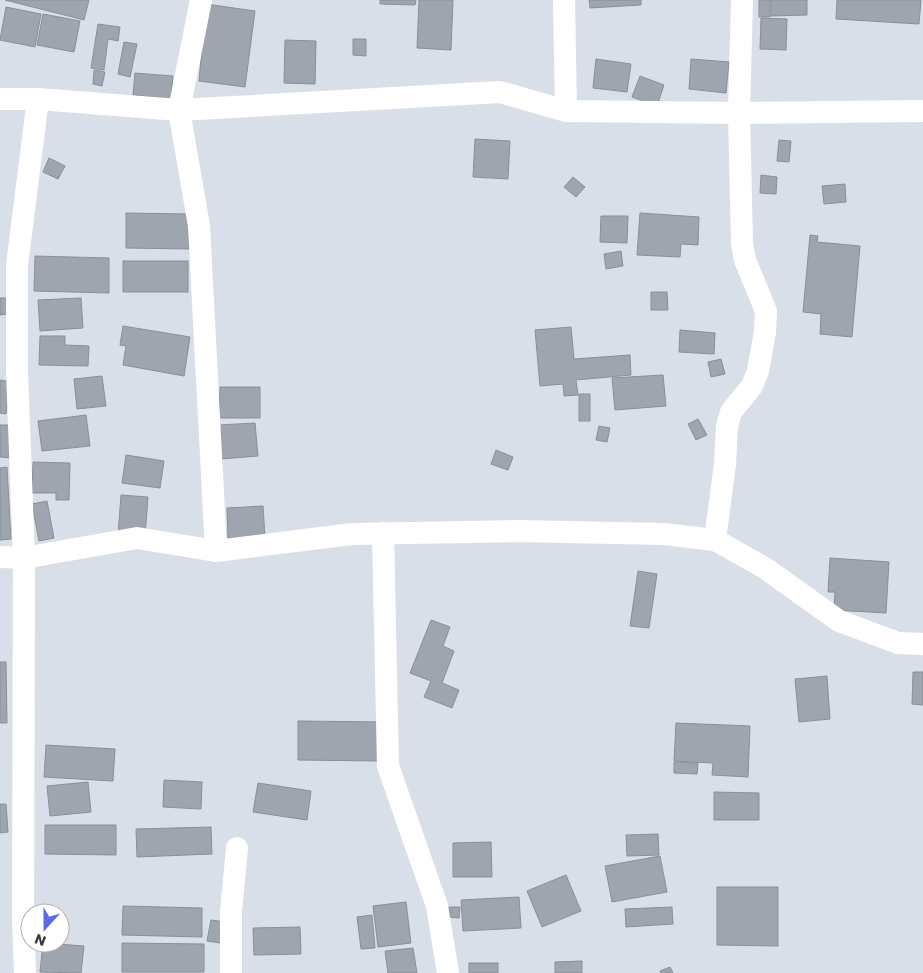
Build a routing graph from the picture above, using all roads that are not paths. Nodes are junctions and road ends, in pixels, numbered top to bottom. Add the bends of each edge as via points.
1 (201, 0) edge
2 (564, 0) edge
3 (742, 0) edge
4 (0, 99) edge
5 (38, 99) junction
6 (179, 110) junction
7 (566, 110) junction
8 (923, 111) edge
9 (739, 113) junction
10 (383, 533) junction
11 (715, 540) junction
12 (216, 551) junction
13 (0, 558) edge
14 (24, 558) junction
15 (923, 644) edge
16 (237, 848) dead end
17 (25, 973) edge
18 (231, 973) edge
19 (448, 973) edge

1 - 6 street
2 - 7 street
3 - 9 street
4 - 5 street
5 - 6 street
5 - 14 street via 18,249 17,372
6 - 7 street via 500,92
6 - 12 street via 199,226
7 - 9 street
8 - 9 street
9 - 11 street via 742,243 745,260 766,311 758,371 752,386 730,412
10 - 11 street via 518,530 664,534
10 - 12 street
10 - 19 street via 388,766 437,906
11 - 15 street via 765,568 840,621 898,643
12 - 14 street via 137,538
13 - 14 street
14 - 17 street
16 - 18 street via 231,912

